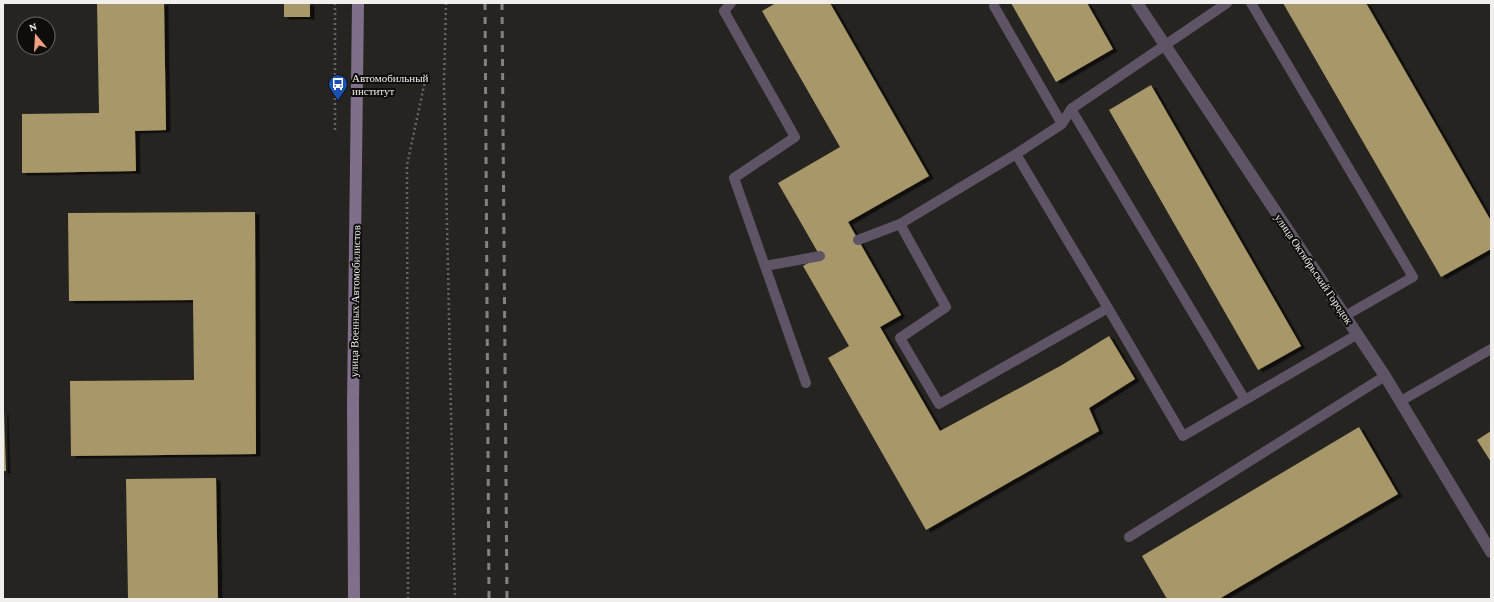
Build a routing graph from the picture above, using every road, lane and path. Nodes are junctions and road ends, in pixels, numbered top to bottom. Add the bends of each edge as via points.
1 (358, 3) edge
2 (446, 3) edge
3 (731, 3) edge
4 (1137, 3) edge
5 (1227, 3) edge
6 (1251, 3) edge
7 (994, 6) dead end
8 (1164, 45) junction
9 (425, 81) dead end
10 (1071, 109) junction
11 (1062, 124) junction
12 (1016, 154) junction
13 (900, 224) junction
14 (858, 240) dead end
15 (820, 256) dead end
16 (765, 266) junction
17 (1108, 308) junction
18 (1345, 316) junction
19 (1358, 334) junction
20 (1491, 349) edge
21 (1385, 376) junction
22 (806, 383) dead end
23 (1245, 400) junction
24 (1401, 400) junction
25 (1129, 536) dead end
26 (1491, 552) edge
27 (354, 599) edge
28 (408, 599) edge
29 (455, 599) edge

1 - 27 street, улица Военных Автомобилистов
2 - 29 path via 444,90
3 - 16 lane via 724,11 795,137 734,178
4 - 8 street, улица Октябрьский Городок
5 - 8 lane
6 - 18 lane via 1413,277
7 - 11 lane
8 - 10 lane
8 - 18 street, улица Октябрьский Городок
9 - 28 path via 407,165
10 - 11 lane
10 - 23 lane
11 - 12 lane
12 - 13 lane
12 - 17 lane
13 - 14 lane
13 - 17 lane via 946,307 900,338 939,404
15 - 16 lane
16 - 22 lane
17 - 23 lane via 1183,436
18 - 19 street, улица Октябрьский Городок
19 - 21 street, улица Октябрьский Городок
19 - 23 lane
20 - 24 lane
21 - 24 street, улица Октябрьский Городок
21 - 25 lane
24 - 26 street, улица Октябрьский Городок

